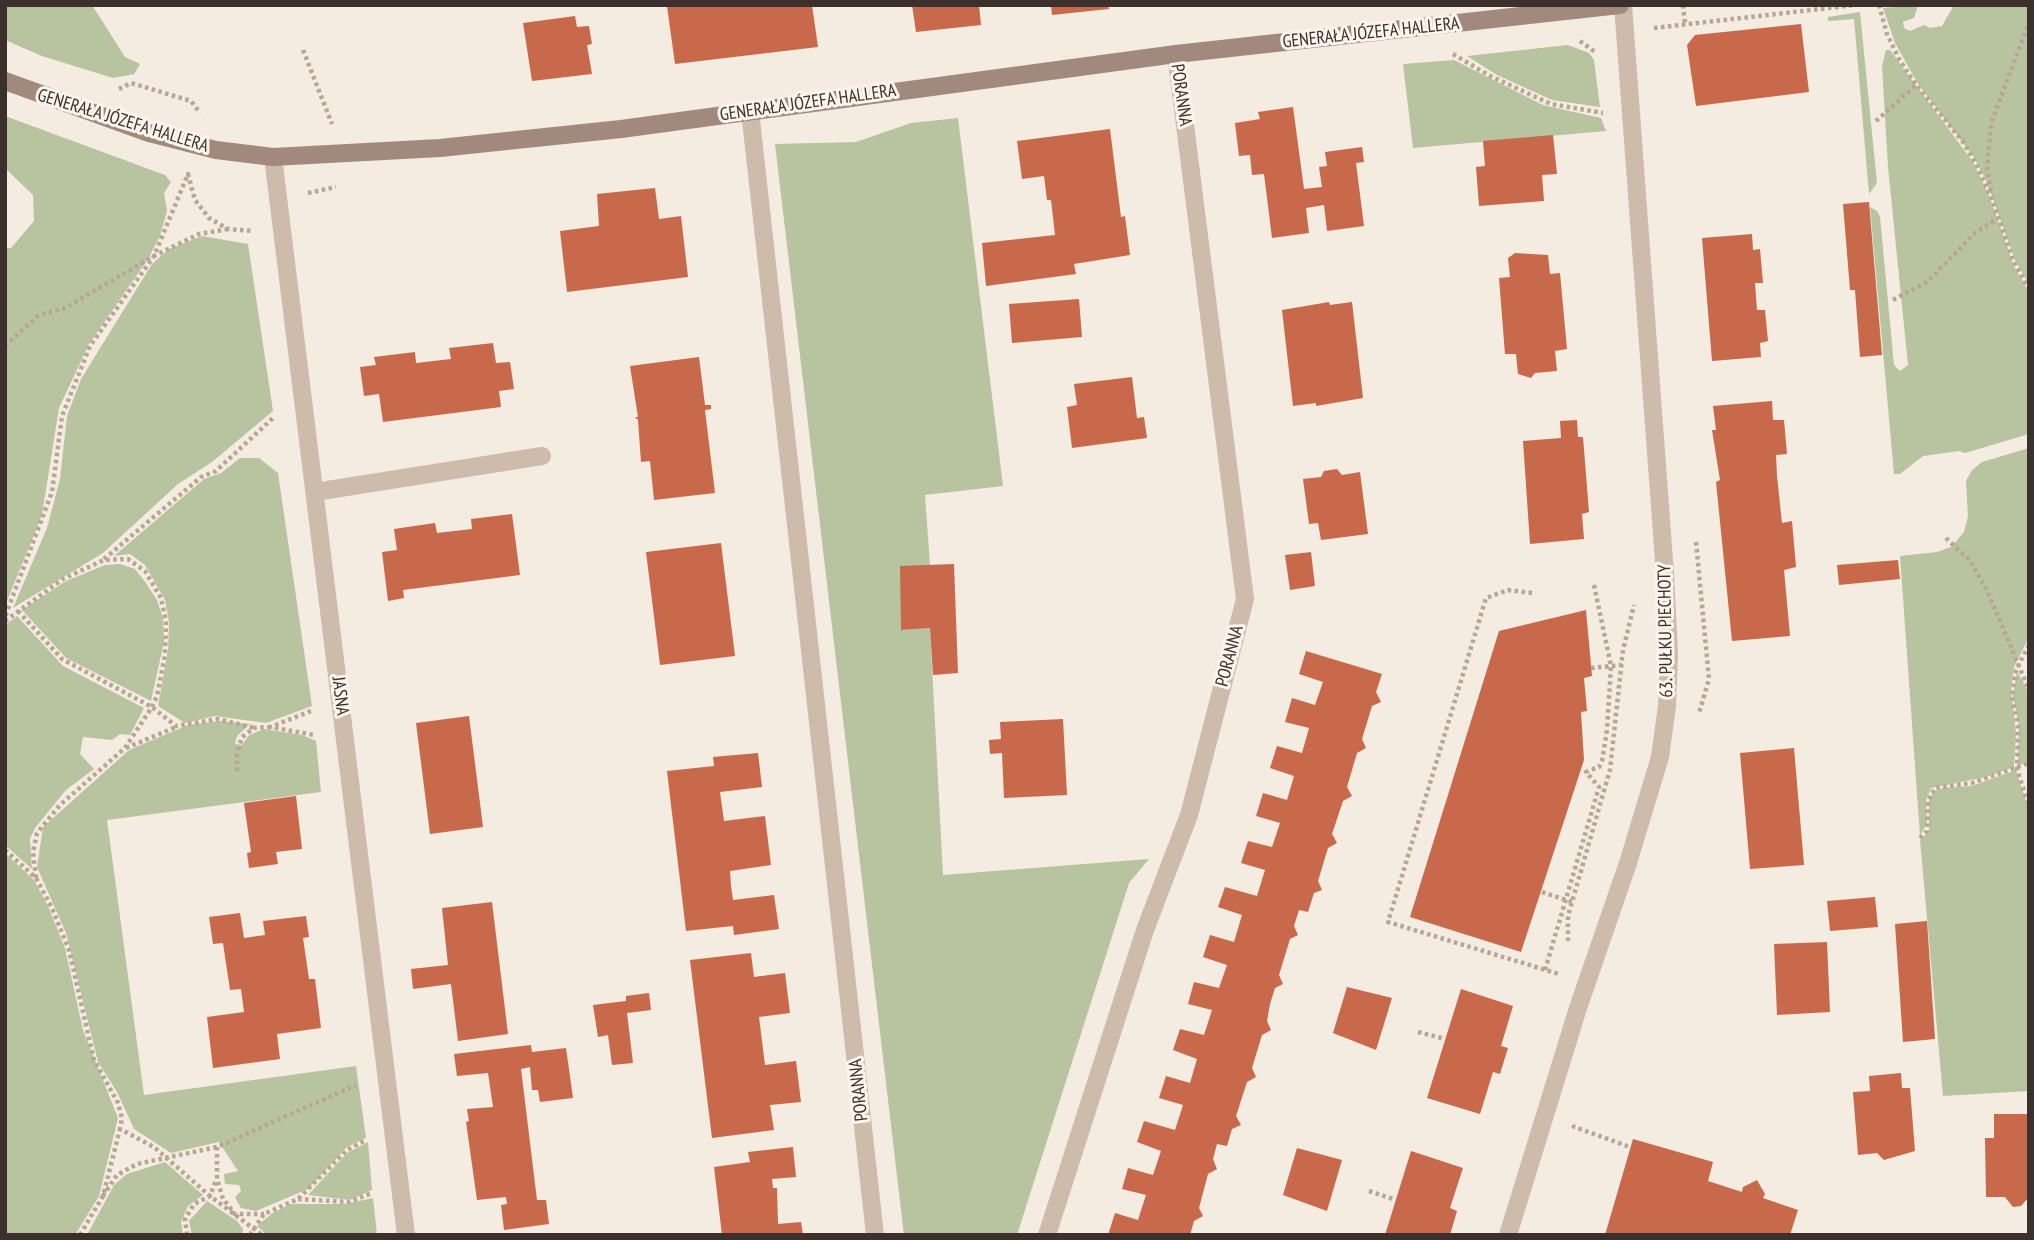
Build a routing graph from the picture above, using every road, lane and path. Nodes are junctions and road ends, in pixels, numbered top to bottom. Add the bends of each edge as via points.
1 (1622, 5) edge
2 (1684, 5) edge
3 (1879, 5) edge
4 (2029, 23) edge
5 (1685, 24) dead end
6 (1576, 39) dead end
7 (303, 50) dead end
8 (1452, 53) dead end
9 (1176, 54) junction
10 (1597, 54) dead end
11 (5, 82) edge
12 (1916, 85) junction
13 (118, 89) dead end
14 (1605, 101) dead end
15 (750, 111) junction
16 (205, 115) dead end
17 (1876, 121) dead end
18 (321, 126) dead end
19 (333, 126) junction
20 (342, 153) junction
21 (273, 157) junction
22 (1992, 199) junction
23 (1997, 219) junction
24 (228, 229) junction
25 (256, 231) dead end
26 (155, 256) junction
27 (2029, 289) edge
28 (1893, 300) dead end
29 (5, 346) edge
30 (279, 412) dead end
31 (542, 456) dead end
32 (315, 492) junction
33 (1946, 538) dead end
34 (104, 560) junction
35 (1594, 585) dead end
36 (1638, 592) dead end
37 (1532, 593) dead end
38 (18, 611) junction
39 (5, 619) edge
40 (2029, 645) edge
41 (1622, 664) junction
42 (1611, 666) junction
43 (2017, 667) junction
44 (1591, 668) dead end
45 (2029, 690) edge
46 (152, 707) junction
47 (315, 709) dead end
48 (176, 726) junction
49 (270, 727) junction
50 (254, 728) junction
51 (318, 735) dead end
52 (125, 748) junction
53 (2029, 763) edge
54 (2017, 769) junction
55 (237, 771) dead end
56 (2029, 806) edge
57 (1920, 838) dead end
58 (5, 850) edge
59 (36, 878) junction
60 (1542, 892) dead end
61 (1563, 900) junction
62 (1572, 902) junction
63 (1571, 953) dead end
64 (1545, 970) junction
65 (1570, 977) dead end
66 (1418, 1032) dead end
67 (1446, 1039) dead end
68 (362, 1083) dead end
69 (1545, 1116) junction
70 (120, 1129) junction
71 (371, 1138) dead end
72 (217, 1147) junction
73 (1630, 1147) dead end
74 (166, 1158) junction
75 (217, 1179) junction
76 (378, 1191) dead end
77 (1370, 1191) dead end
78 (103, 1196) junction
79 (210, 1196) junction
80 (298, 1199) junction
81 (1396, 1200) dead end
82 (234, 1214) junction
83 (264, 1214) junction
84 (253, 1227) junction
85 (80, 1235) edge
86 (187, 1235) edge
87 (250, 1235) edge
88 (262, 1235) edge
89 (406, 1235) edge
90 (875, 1235) edge
91 (1047, 1235) edge
92 (1508, 1235) edge

1 - 9 street, GENERAŁA JÓZEFA HALLERA
1 - 69 street, 63. PUŁKU PIECHOTY via 1665,574 1667,706 1660,757
2 - 5 path
3 - 12 path via 1886,34
4 - 22 path via 1991,123 1987,169
6 - 10 path
7 - 19 path
8 - 14 path via 1551,104 1606,114
9 - 15 street, GENERAŁA JÓZEFA HALLERA
9 - 91 street, PORANNA via 1245,599 1189,815 1145,930
11 - 21 street, GENERAŁA JÓZEFA HALLERA via 162,136 216,150
12 - 17 path
12 - 22 path via 1963,142
13 - 16 path via 131,83 191,100
15 - 20 street, GENERAŁA JÓZEFA HALLERA via 440,148
15 - 90 street, PORANNA
18 - 19 path
19 - 20 path
20 - 21 street, GENERAŁA JÓZEFA HALLERA
21 - 32 street, JASNA
22 - 23 path
23 - 27 path
23 - 28 path via 1975,233 1927,282
24 - 25 path
24 - 26 path via 199,234
24 - 26 path via 209,218 195,200 188,174
26 - 29 path via 63,309 39,315
26 - 39 path via 90,346 62,416 52,492
30 - 34 path via 216,471 191,485
31 - 32 street
32 - 89 street, JASNA
33 - 43 path via 1970,561 1987,590
34 - 38 path via 63,579
34 - 46 path via 128,559 145,571 161,598 165,655
35 - 42 path
36 - 41 path
37 - 64 path via 1508,590 1486,598 1388,922
38 - 39 path
38 - 46 path via 62,659
40 - 43 path
41 - 42 path
41 - 62 path via 1610,770
42 - 44 path
42 - 61 path via 1602,761 1599,767 1583,771 1599,787
43 - 45 path
43 - 54 path via 2012,696 2018,726
46 - 48 path
46 - 52 path
47 - 49 path
48 - 50 path via 218,719
48 - 52 path
49 - 50 path
49 - 51 path
50 - 55 path via 242,737
52 - 59 path via 60,805 37,833 33,852
53 - 54 path
54 - 56 path
54 - 57 path via 1936,788 1928,801 1927,831
58 - 59 path
59 - 70 path via 69,950 94,1060 118,1102
60 - 61 path
61 - 62 path
61 - 64 path
62 - 63 path via 1567,935
64 - 65 path
66 - 67 path
68 - 72 path
69 - 73 path
69 - 92 street, 63. PUŁKU PIECHOTY
70 - 74 path
70 - 78 path
71 - 80 path via 347,1150
72 - 74 path
72 - 75 path
74 - 78 path via 137,1164 117,1175
74 - 79 path
75 - 79 path
75 - 82 path
76 - 80 path via 349,1202
77 - 81 path
78 - 85 path
79 - 82 path
79 - 86 path via 194,1204 185,1219
80 - 83 path
82 - 83 path
82 - 84 path
83 - 84 path
84 - 87 path
84 - 88 path

